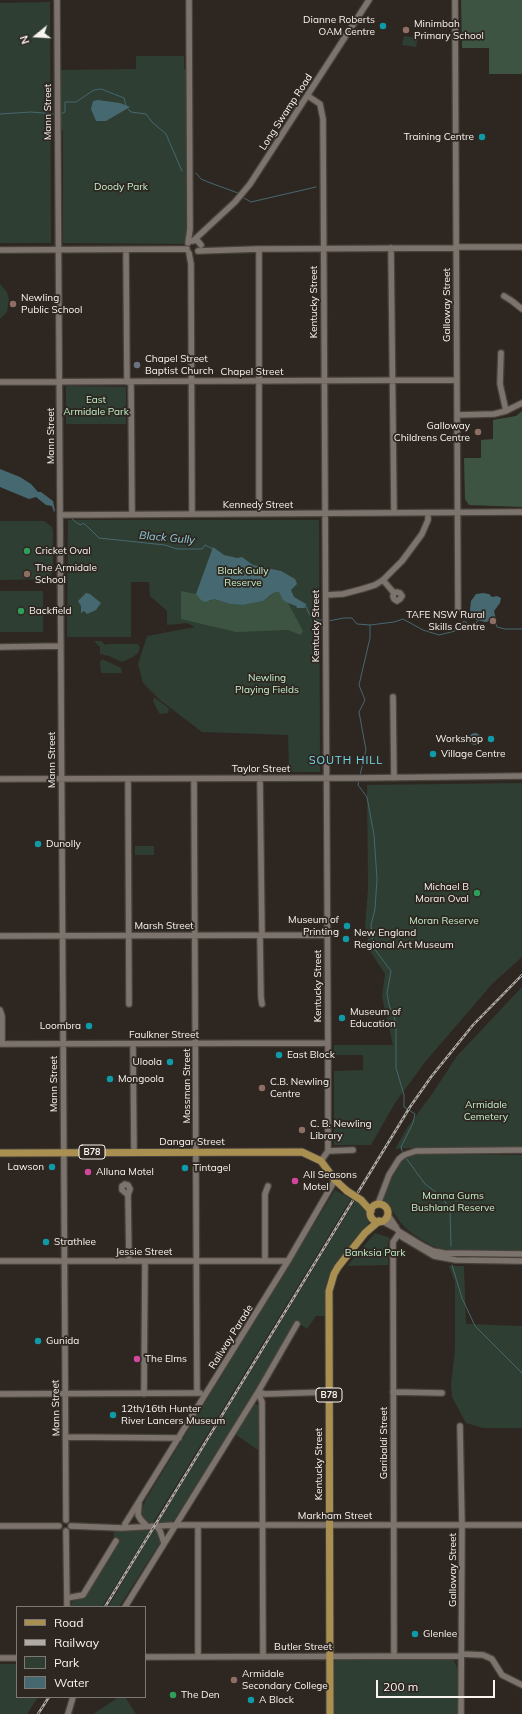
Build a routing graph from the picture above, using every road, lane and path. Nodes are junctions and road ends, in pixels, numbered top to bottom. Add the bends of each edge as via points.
1 (57, 0) edge
2 (190, 0) edge
3 (369, 0) edge
4 (455, 0) edge
5 (308, 96) junction
6 (193, 246) junction
7 (522, 246) edge
8 (456, 247) junction
9 (391, 248) junction
10 (259, 249) junction
11 (323, 249) junction
12 (0, 250) edge
13 (58, 250) junction
14 (126, 250) junction
15 (504, 296) dead end
16 (522, 309) edge
17 (501, 353) dead end
18 (456, 380) junction
19 (260, 381) junction
20 (324, 381) junction
21 (392, 381) junction
22 (0, 382) edge
23 (59, 382) junction
24 (129, 382) junction
25 (191, 382) junction
26 (522, 403) edge
27 (506, 411) junction
28 (457, 415) junction
29 (394, 512) junction
30 (522, 512) edge
31 (259, 513) junction
32 (428, 513) junction
33 (457, 513) junction
34 (132, 514) junction
35 (192, 514) junction
36 (324, 514) junction
37 (60, 515) junction
38 (383, 580) junction
39 (394, 593) dead end
40 (326, 595) junction
41 (458, 609) dead end
42 (61, 646) junction
43 (0, 647) edge
44 (393, 697) dead end
45 (522, 776) edge
46 (260, 778) junction
47 (327, 778) junction
48 (394, 778) junction
49 (0, 779) edge
50 (128, 779) junction
51 (194, 779) junction
52 (61, 780) junction
53 (129, 935) junction
54 (195, 935) junction
55 (261, 935) junction
56 (328, 935) junction
57 (0, 936) edge
58 (62, 936) junction
59 (129, 1004) dead end
60 (262, 1004) dead end
61 (0, 1010) edge
62 (328, 1043) junction
63 (1, 1044) edge
64 (63, 1044) junction
65 (133, 1044) junction
66 (196, 1044) junction
67 (353, 1150) dead end
68 (522, 1150) edge
69 (328, 1151) junction
70 (64, 1152) junction
71 (134, 1152) junction
72 (196, 1152) junction
73 (0, 1153) edge
74 (321, 1161) junction
75 (335, 1180) junction
76 (268, 1186) dead end
77 (128, 1195) dead end
78 (363, 1201) junction
79 (377, 1204) junction
80 (388, 1215) junction
81 (376, 1218) junction
82 (398, 1231) junction
83 (522, 1254) edge
84 (0, 1261) edge
85 (64, 1261) junction
86 (129, 1261) junction
87 (145, 1261) junction
88 (197, 1261) junction
89 (265, 1261) junction
90 (288, 1261) junction
91 (522, 1261) edge
92 (297, 1324) dead end
93 (258, 1392) junction
94 (329, 1392) junction
95 (393, 1392) junction
96 (197, 1393) junction
97 (442, 1393) dead end
98 (0, 1394) edge
99 (65, 1394) junction
100 (144, 1394) junction
101 (206, 1394) junction
102 (460, 1426) dead end
103 (66, 1438) junction
104 (179, 1438) junction
105 (140, 1501) junction
106 (66, 1520) junction
107 (125, 1524) junction
108 (147, 1525) junction
109 (175, 1525) junction
110 (198, 1525) junction
111 (263, 1525) junction
112 (330, 1525) junction
113 (394, 1525) junction
114 (462, 1525) junction
115 (522, 1525) edge
116 (0, 1526) edge
117 (59, 1526) junction
118 (71, 1526) junction
119 (116, 1526) junction
120 (157, 1526) junction
121 (66, 1531) junction
122 (116, 1541) dead end
123 (164, 1543) junction
124 (67, 1598) junction
125 (67, 1606) edge
126 (126, 1606) edge
127 (461, 1655) junction
128 (263, 1656) junction
129 (329, 1656) junction
130 (394, 1656) junction
131 (146, 1657) edge
132 (198, 1657) junction
133 (0, 1658) edge
134 (16, 1658) edge
135 (522, 1685) edge
136 (73, 1698) edge
137 (68, 1714) edge
138 (330, 1714) edge
139 (460, 1714) edge

1 - 13 street, Mann Street
2 - 6 street via 190,229
3 - 5 street, Long Swamp Road
4 - 8 street, Galloway Street
5 - 6 street, Long Swamp Road via 250,184
5 - 11 street, Kentucky Street via 320,104 322,111
6 - 10 street via 213,250
6 - 14 street
6 - 25 street
7 - 8 street
8 - 9 street
8 - 18 street, Galloway Street
9 - 11 street
9 - 21 street
10 - 11 street
10 - 19 street
11 - 20 street, Kentucky Street
12 - 13 street
13 - 14 street
13 - 23 street, Mann Street
14 - 24 street
15 - 16 street
17 - 27 street via 500,384
18 - 21 street, Chapel Street
18 - 28 street, Galloway Street
19 - 20 street, Chapel Street
19 - 25 street, Chapel Street
19 - 31 street
20 - 21 street, Chapel Street
20 - 36 street, Kentucky Street
21 - 29 street
22 - 23 street, Chapel Street
23 - 24 street, Chapel Street
23 - 37 street, Mann Street
24 - 25 street, Chapel Street
24 - 34 street
25 - 35 street
26 - 27 street
27 - 28 street via 494,414
28 - 33 street, Galloway Street
29 - 32 street, Kennedy Street
29 - 36 street, Kennedy Street
30 - 33 street, Kennedy Street
31 - 35 street, Kennedy Street
31 - 36 street, Kennedy Street
32 - 33 street, Kennedy Street
32 - 38 street via 422,534 402,561
33 - 41 street, Galloway Street
34 - 35 street, Kennedy Street
34 - 37 street, Kennedy Street
36 - 40 street, Kentucky Street
37 - 42 street, Mann Street
38 - 39 street
38 - 40 street via 362,589
40 - 47 street, Kentucky Street
42 - 43 street
42 - 52 street, Mann Street
44 - 48 street
45 - 48 street, Taylor Street
46 - 47 street, Taylor Street
46 - 51 street, Taylor Street
46 - 55 street
47 - 48 street, Taylor Street
47 - 56 street, Kentucky Street
49 - 52 street, Taylor Street
50 - 51 street, Taylor Street
50 - 52 street, Taylor Street
50 - 53 street
51 - 54 street, Mossman Street
52 - 58 street, Mann Street
53 - 54 street, Marsh Street
53 - 58 street, Marsh Street
53 - 59 street
54 - 55 street, Marsh Street
54 - 66 street, Mossman Street
55 - 56 street, Marsh Street
55 - 60 street
56 - 62 street, Kentucky Street
57 - 58 street, Marsh Street
58 - 64 street, Mann Street
61 - 63 street
62 - 66 street, Faulkner Street
62 - 69 street, Kentucky Street
63 - 64 street, Faulkner Street
64 - 65 street, Faulkner Street
64 - 70 street, Mann Street
65 - 66 street, Faulkner Street
65 - 71 street
66 - 72 street, Mossman Street
67 - 69 street
68 - 79 street via 416,1151 404,1155 389,1174
69 - 74 street
70 - 71 main road, Dangar Street / B78
70 - 73 main road, Dangar Street / B78
70 - 85 street, Mann Street
71 - 72 main road, Dangar Street / B78
72 - 74 main road, Dangar Street / B78 via 302,1152
72 - 88 street, Mossman Street
74 - 75 main road, Dangar Street / B78
75 - 78 main road, Dangar Street / B78, bridge
75 - 90 street, Railway Parade
76 - 89 street via 265,1194
77 - 86 street
78 - 79 main road, Dangar Street / B78
78 - 81 main road, Dangar Street / B78
79 - 80 main road via 386,1207
79 - 81 main road, B78
80 - 81 main road
80 - 82 street
81 - 82 street
81 - 94 main road, Kentucky Street / B78 via 338,1267 331,1282
82 - 83 street via 433,1251
82 - 91 street via 402,1237 434,1256 456,1260
82 - 95 street, Garibaldi Street via 393,1242
84 - 85 street, Jessie Street
85 - 86 street, Jessie Street
85 - 99 street, Mann Street
86 - 87 street, Jessie Street
87 - 88 street, Jessie Street
87 - 100 street
88 - 89 street, Jessie Street
88 - 96 street, Mossman Street
89 - 90 street, Jessie Street
90 - 101 street, Railway Parade
92 - 93 street
93 - 94 street
93 - 109 street
93 - 111 street via 262,1402
94 - 112 main road, Kentucky Street / B78
95 - 97 street
95 - 113 street, Garibaldi Street
96 - 100 street
96 - 101 street
98 - 99 street
99 - 100 street
99 - 103 street, Mann Street
101 - 104 street, Railway Parade
102 - 114 street, Galloway Street
103 - 104 street
103 - 106 street, Mann Street
104 - 105 street, Railway Parade
105 - 107 street, Railway Parade
105 - 108 street via 138,1515
106 - 117 street
106 - 118 street
107 - 108 street, Markham Street
107 - 119 street, Markham Street
108 - 119 street, Markham Street via 122,1528
108 - 120 street, Markham Street
109 - 110 street, Markham Street
109 - 120 street, Markham Street
109 - 123 street
110 - 111 street, Markham Street
110 - 132 street
111 - 112 street, Markham Street
111 - 128 street
112 - 113 street, Markham Street
112 - 129 main road, Kentucky Street / B78
113 - 114 street, Markham Street
113 - 130 street, Garibaldi Street
114 - 115 street, Markham Street
114 - 127 street, Galloway Street
116 - 117 street
117 - 121 street
118 - 119 street, Markham Street
118 - 121 street
120 - 123 street
121 - 124 street
122 - 124 street via 83,1595
123 - 126 street
124 - 125 street
127 - 130 street, Butler Street
127 - 135 street, Butler Street via 483,1655 492,1659 502,1674
127 - 139 street, Galloway Street
128 - 129 street, Butler Street
128 - 132 street, Butler Street
129 - 130 street, Butler Street
129 - 138 main road, Kentucky Street / B78
131 - 132 street, Butler Street
133 - 134 street
136 - 137 street

